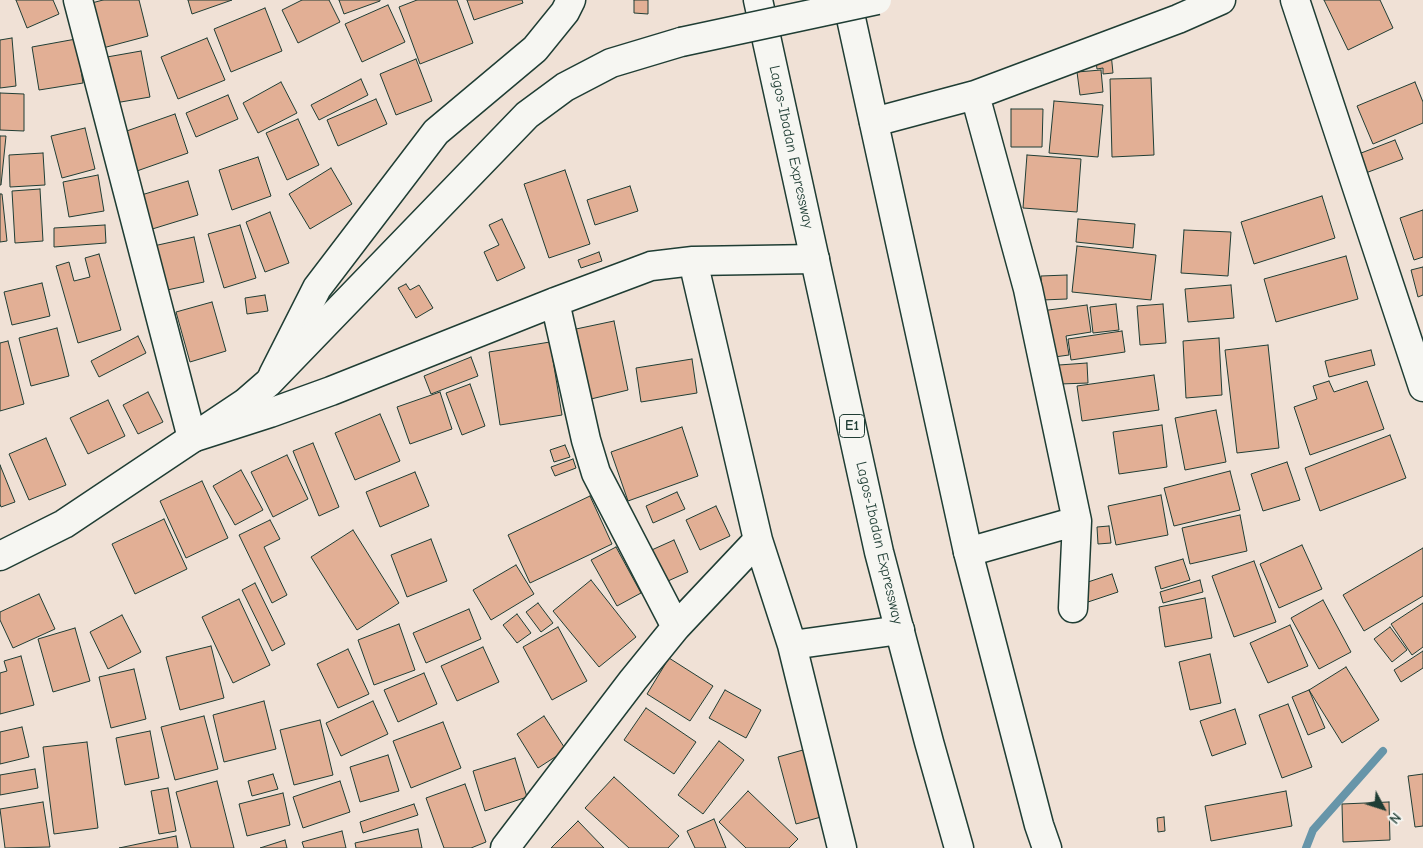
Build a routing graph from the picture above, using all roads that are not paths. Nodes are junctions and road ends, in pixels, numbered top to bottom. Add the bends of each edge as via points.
1 (78, 0) edge
2 (571, 0) edge
3 (758, 0) edge
4 (847, 0) edge
5 (877, 0) edge
6 (1221, 0) edge
7 (1295, 0) edge
8 (975, 95) junction
9 (874, 122) junction
10 (815, 259) junction
11 (693, 260) junction
12 (555, 302) junction
13 (268, 383) junction
14 (1423, 387) edge
15 (192, 438) junction
16 (1077, 521) junction
17 (758, 540) junction
18 (968, 552) junction
19 (0, 556) edge
20 (1073, 608) dead end
21 (676, 627) junction
22 (900, 630) junction
23 (792, 646) junction
24 (505, 848) edge
25 (842, 848) edge
26 (959, 848) edge
27 (1047, 848) edge

1 - 15 main road
2 - 13 main road via 566,12 534,48 436,132 317,288
3 - 10 main road, Lagos-Ibadan Expressway / E1
4 - 9 main road
5 - 13 main road, bridge via 681,42 611,64 565,87 527,115
6 - 8 main road
7 - 14 main road
8 - 9 main road
8 - 16 main road via 1028,289
9 - 18 main road
10 - 11 main road
10 - 22 main road, Lagos-Ibadan Expressway / E1 via 879,552
11 - 12 main road via 651,266
11 - 17 main road
12 - 15 main road via 331,391
12 - 21 main road via 596,473
13 - 15 main road
15 - 19 main road via 64,524
16 - 18 main road
16 - 20 main road
17 - 21 main road
17 - 23 main road
18 - 27 main road
21 - 24 main road
22 - 23 main road
22 - 26 main road, Lagos-Ibadan Expressway / E1
23 - 25 main road

